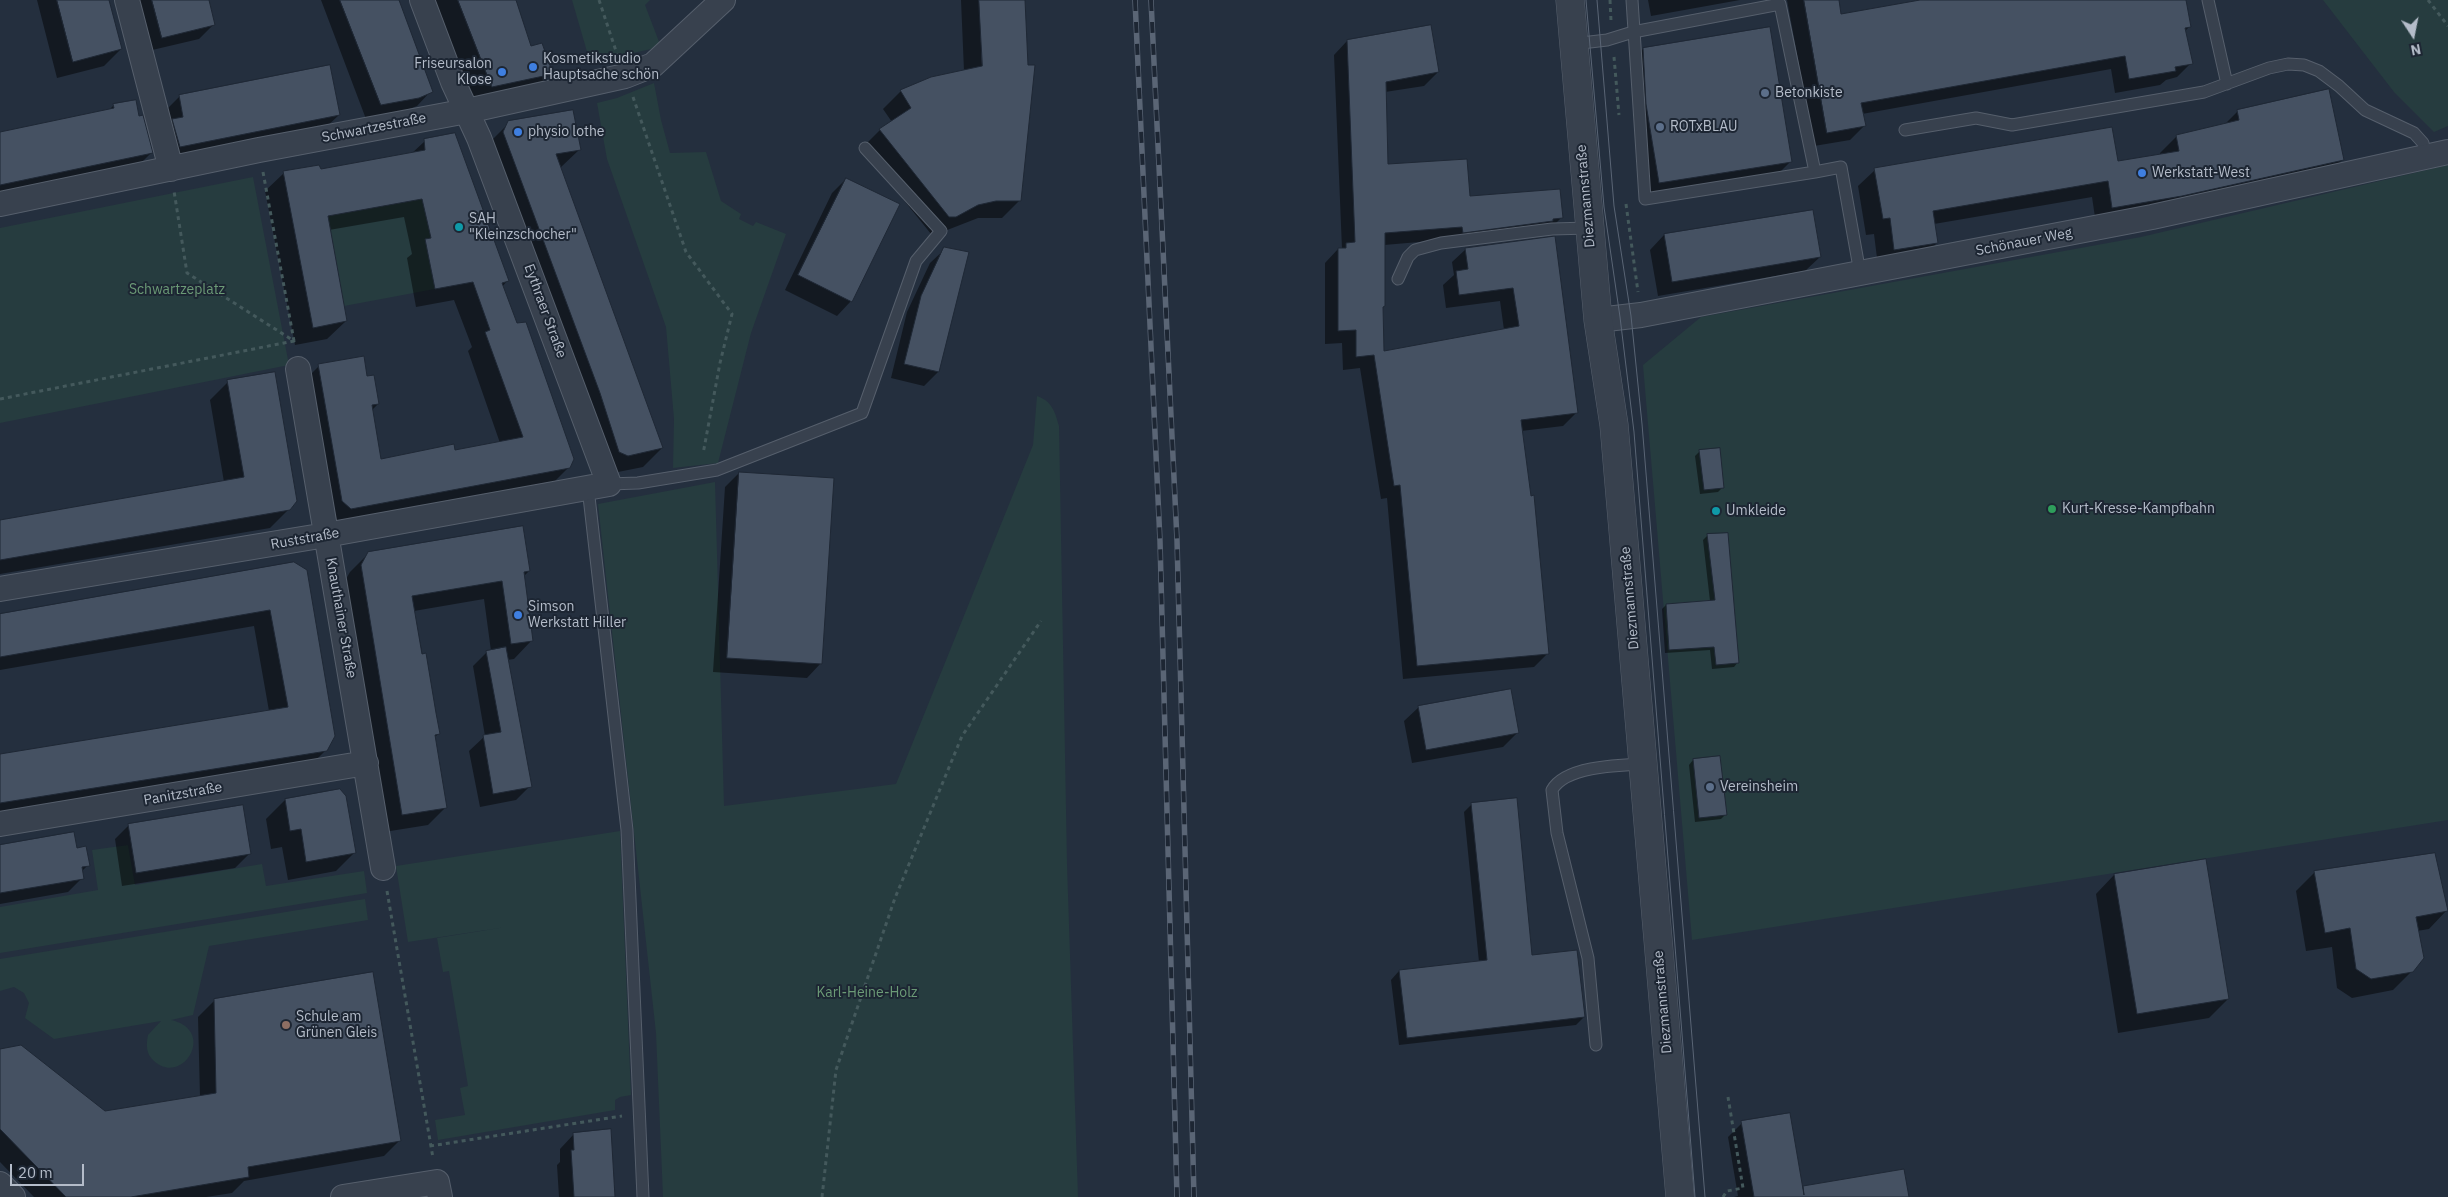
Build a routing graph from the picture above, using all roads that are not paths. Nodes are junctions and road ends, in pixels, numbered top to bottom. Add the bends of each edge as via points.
1 (127, 0) edge
2 (422, 0) edge
3 (723, 0) edge
4 (1570, 0) edge
5 (1632, 0) edge
6 (2208, 0) edge
7 (1633, 32) junction
8 (1573, 44) junction
9 (2227, 84) junction
10 (467, 111) junction
11 (1905, 130) dead end
12 (865, 148) dead end
13 (2437, 155) edge
14 (171, 169) junction
15 (1815, 172) junction
16 (0, 204) edge
17 (1589, 228) junction
18 (1860, 273) junction
19 (1398, 279) dead end
20 (1598, 320) junction
21 (298, 369) road end
22 (598, 486) junction
23 (326, 535) junction
24 (0, 589) edge
25 (366, 763) junction
26 (1644, 764) junction
27 (0, 824) edge
28 (384, 868) road end
29 (1596, 1045) dead end
30 (0, 1184) edge
31 (438, 1189) edge
32 (12, 1197) edge
33 (343, 1197) edge
34 (643, 1197) edge
35 (1680, 1197) edge

1 - 14 street
2 - 10 street, Eythraer Straße
3 - 10 street, Schwartzestraße via 653,65 625,76
4 - 8 street, Diezmannstraße
5 - 7 lane
6 - 9 lane
7 - 8 lane via 1607,40
7 - 15 lane via 1780,4
7 - 15 lane via 1645,199
8 - 17 street, Diezmannstraße
9 - 11 lane via 2204,92 2012,125 1976,118
9 - 13 lane via 2288,64 2319,71 2365,110 2414,133
10 - 14 street, Schwartzestraße
10 - 22 street, Eythraer Straße via 536,288
12 - 22 lane via 941,231 916,261 862,413 717,470
13 - 18 street, Schönauer Weg via 2152,217
14 - 16 street, Schwartzestraße
15 - 18 lane via 1841,167
17 - 19 lane via 1552,229 1441,243 1415,250
17 - 20 street, Diezmannstraße
18 - 20 street, Schönauer Weg
20 - 26 street, Diezmannstraße via 1614,424
21 - 23 street, Knauthainer Straße
22 - 23 street, Ruststraße
22 - 34 lane via 627,830
23 - 24 street, Ruststraße
23 - 25 street, Knauthainer Straße
25 - 27 street, Panitzstraße
25 - 28 street, Knauthainer Straße
26 - 29 lane via 1609,765 1563,778 1552,790 1557,833 1588,958
26 - 35 street, Diezmannstraße
30 - 32 street
31 - 33 street

